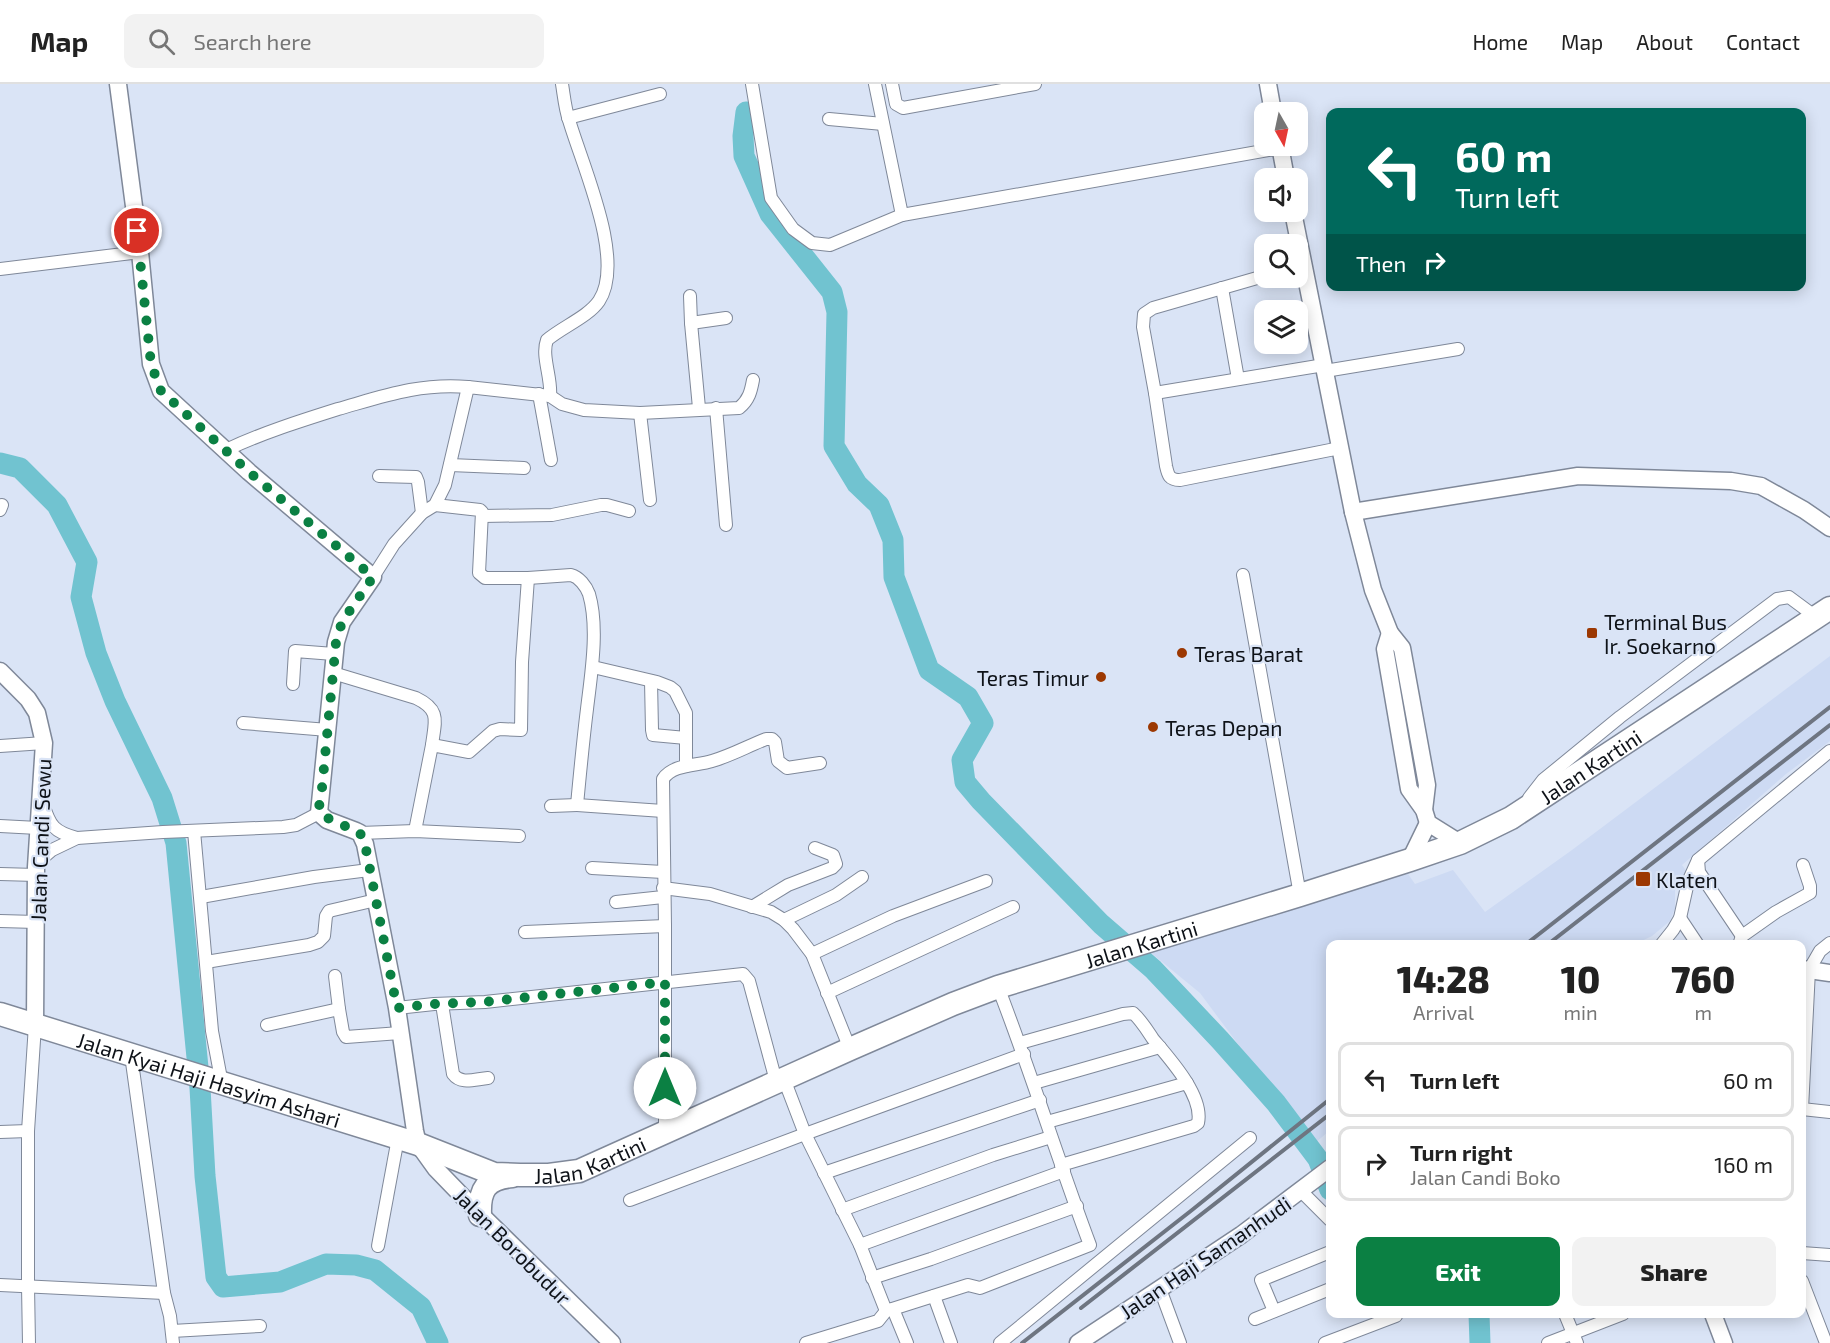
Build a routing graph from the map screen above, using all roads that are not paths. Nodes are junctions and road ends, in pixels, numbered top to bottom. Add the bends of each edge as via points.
1 (118, 84) edge
2 (562, 84) edge
3 (752, 84) edge
4 (875, 84) edge
5 (892, 84) edge
6 (1035, 84) edge
7 (1268, 84) edge
8 (660, 94) dead end
9 (1272, 102) edge
10 (568, 118) junction
11 (830, 119) dead end
12 (883, 124) junction
13 (1254, 152) edge
14 (902, 215) junction
15 (140, 252) junction
16 (0, 268) edge
17 (1254, 279) edge
18 (1222, 288) junction
19 (1306, 288) edge
20 (690, 296) dead end
21 (726, 318) dead end
22 (691, 323) junction
23 (1458, 349) dead end
24 (1325, 368) junction
25 (753, 380) dead end
26 (1238, 380) junction
27 (468, 387) junction
28 (1155, 393) junction
29 (544, 395) junction
30 (699, 408) junction
31 (716, 408) junction
32 (640, 413) junction
33 (1340, 448) junction
34 (226, 450) junction
35 (551, 460) dead end
36 (450, 465) junction
37 (524, 468) dead end
38 (379, 476) dead end
39 (650, 501) dead end
40 (435, 505) junction
41 (629, 511) dead end
42 (1353, 512) junction
43 (422, 513) junction
44 (482, 516) junction
45 (726, 525) dead end
46 (1830, 528) edge
47 (1243, 575) dead end
48 (373, 577) junction
49 (528, 578) junction
50 (1823, 613) edge
51 (1390, 633) junction
52 (334, 654) junction
53 (593, 667) junction
54 (0, 671) edge
55 (333, 673) junction
56 (651, 681) junction
57 (293, 684) dead end
58 (243, 723) dead end
59 (328, 730) junction
60 (686, 738) junction
61 (44, 743) junction
62 (432, 745) junction
63 (0, 746) edge
64 (1829, 755) edge
65 (820, 763) dead end
66 (686, 766) junction
67 (1427, 785) junction
68 (1408, 789) junction
69 (42, 794) junction
70 (576, 805) junction
71 (551, 806) dead end
72 (663, 811) junction
73 (319, 813) junction
74 (1426, 816) junction
75 (1511, 818) junction
76 (0, 826) edge
77 (38, 828) junction
78 (188, 831) junction
79 (415, 831) junction
80 (360, 833) junction
81 (506, 835) dead end
82 (77, 838) junction
83 (1460, 843) junction
84 (815, 848) dead end
85 (1410, 860) junction
86 (1698, 860) junction
87 (1803, 865) dead end
88 (592, 868) dead end
89 (369, 870) junction
90 (36, 871) junction
91 (663, 872) junction
92 (0, 874) edge
93 (862, 877) dead end
94 (986, 881) dead end
95 (663, 892) junction
96 (1300, 895) junction
97 (201, 897) junction
98 (376, 900) junction
99 (616, 902) dead end
100 (752, 907) junction
101 (1012, 907) dead end
102 (1680, 918) junction
103 (784, 920) junction
104 (0, 921) edge
105 (36, 922) junction
106 (665, 926) junction
107 (525, 932) dead end
108 (1665, 940) edge
109 (1695, 940) edge
110 (1740, 940) edge
111 (1830, 943) edge
112 (812, 954) junction
113 (206, 962) junction
114 (1806, 968) edge
115 (1806, 969) edge
116 (1830, 973) edge
117 (335, 976) dead end
118 (665, 982) junction
119 (998, 987) junction
120 (827, 993) junction
121 (442, 1004) junction
122 (397, 1008) junction
123 (339, 1009) junction
124 (0, 1014) edge
125 (35, 1025) junction
126 (267, 1025) dead end
127 (400, 1033) junction
128 (1160, 1047) junction
129 (1022, 1048) junction
130 (850, 1049) junction
131 (131, 1054) junction
132 (488, 1078) dead end
133 (780, 1080) junction
134 (214, 1081) junction
135 (1034, 1083) junction
136 (1187, 1083) junction
137 (1040, 1100) junction
138 (1806, 1109) edge
139 (1830, 1112) edge
140 (1047, 1122) junction
141 (28, 1131) junction
142 (665, 1131) junction
143 (0, 1132) edge
144 (805, 1134) junction
145 (1051, 1137) junction
146 (1250, 1138) dead end
147 (408, 1141) junction
148 (1062, 1168) junction
149 (1325, 1172) edge
150 (825, 1173) junction
151 (520, 1175) junction
152 (1301, 1191) junction
153 (630, 1200) dead end
154 (1077, 1206) junction
155 (842, 1210) junction
156 (480, 1215) junction
157 (1326, 1216) edge
158 (860, 1245) junction
159 (1090, 1245) junction
160 (378, 1246) dead end
161 (1806, 1253) edge
162 (1326, 1254) edge
163 (1830, 1255) edge
164 (1097, 1264) junction
165 (872, 1278) junction
166 (0, 1285) edge
167 (27, 1286) junction
168 (1160, 1289) junction
169 (1326, 1291) edge
170 (1806, 1291) edge
171 (164, 1293) junction
172 (934, 1296) junction
173 (890, 1310) junction
174 (1274, 1311) junction
175 (1391, 1318) edge
176 (1567, 1318) edge
177 (1615, 1318) edge
178 (1715, 1318) edge
179 (1255, 1319) dead end
180 (260, 1326) dead end
181 (173, 1337) edge
182 (1575, 1338) edge
183 (818, 1339) edge
184 (29, 1343) edge
185 (612, 1343) edge
186 (908, 1343) edge
187 (951, 1343) edge
188 (1000, 1343) edge
189 (1078, 1343) edge
190 (1180, 1343) edge
191 (1325, 1343) edge
192 (1548, 1343) edge
193 (1724, 1343) edge
194 (1826, 1343) edge

1 - 15 street
2 - 10 street
3 - 14 street via 771,198 793,229 812,243 830,245
4 - 12 street
5 - 6 street via 896,104 903,108
7 - 9 street
8 - 10 street
10 - 29 street via 606,240 609,268 593,308 547,340 551,385
11 - 12 street
12 - 14 street
13 - 14 street
15 - 16 street
15 - 34 street via 154,377 172,403
17 - 18 street
18 - 26 street
18 - 28 street via 1144,314
19 - 24 street
20 - 22 street
21 - 22 street
22 - 30 street
23 - 24 street
24 - 26 street
24 - 33 street
25 - 31 street via 745,403 739,408
26 - 28 street
27 - 29 street
27 - 34 street via 422,387 393,393 308,418
27 - 36 street
28 - 33 street via 1168,476 1173,479
29 - 32 street via 584,410
29 - 35 street
30 - 31 street
30 - 32 street
31 - 45 street
32 - 39 street
33 - 42 street
34 - 48 street
36 - 37 street
36 - 40 street via 446,485
38 - 43 street via 416,477
40 - 43 street
40 - 44 street via 480,510
41 - 44 street via 601,505 552,516
42 - 46 street via 1578,476 1731,481 1761,486
42 - 51 street via 1373,590
43 - 48 street via 394,544
44 - 49 street via 481,576
47 - 96 street
48 - 52 street via 342,622
49 - 53 street via 571,574 580,580 589,595
49 - 62 street via 520,730 496,730 467,753
50 - 75 highway, Jalan Kartini
50 - 75 street via 1789,597 1777,599 1543,780
51 - 67 street via 1402,648
51 - 68 street via 1385,649
52 - 55 street
52 - 57 street via 295,651
53 - 56 street
53 - 70 street
54 - 61 street, Jalan Candi Sewu via 37,713
55 - 59 street
55 - 62 street via 427,704 435,717
56 - 60 street via 670,687 681,700 686,713
56 - 60 street via 653,735
58 - 59 street
59 - 73 street
60 - 66 street
61 - 63 street
61 - 69 street, Jalan Candi Sewu
62 - 79 street
64 - 86 street
65 - 66 street via 787,768 778,762 775,742 766,739 712,761
66 - 72 street via 663,779
67 - 68 street
67 - 74 street
68 - 74 street
69 - 77 street, Jalan Candi Sewu
69 - 82 street via 52,826
70 - 71 street
70 - 72 street
72 - 91 street
73 - 78 street via 290,826
73 - 80 street
74 - 83 street
74 - 85 street
75 - 83 highway, Jalan Kartini
76 - 77 street
77 - 90 street, Jalan Candi Sewu
78 - 82 street
78 - 97 street
79 - 80 street
79 - 81 street
80 - 89 street
82 - 90 street via 52,850
83 - 85 highway, Jalan Kartini
84 - 100 street via 833,855 836,864 788,885
85 - 96 highway, Jalan Kartini
86 - 102 street via 1688,882
86 - 110 street via 1699,872
87 - 110 street via 1810,893 1776,912
88 - 91 street
89 - 97 street
89 - 98 street
90 - 92 street
90 - 105 street, Jalan Candi Sewu
91 - 95 street
93 - 103 street via 836,895
94 - 112 street via 893,915
95 - 99 street
95 - 100 street via 710,894
95 - 106 street
96 - 119 highway, Jalan Kartini
97 - 113 street
98 - 113 street via 329,911 324,936 318,942
98 - 122 street
100 - 103 street
101 - 120 street
102 - 108 street
102 - 109 street
103 - 112 street
104 - 105 street
105 - 125 street, Jalan Candi Sewu
106 - 107 street
106 - 118 street
111 - 114 street
112 - 120 street
113 - 134 street
115 - 116 street
117 - 123 street
118 - 121 street
118 - 133 street via 746,976
118 - 142 street
119 - 129 street
119 - 130 highway, Jalan Kartini
120 - 130 street
121 - 122 street
121 - 132 street via 453,1074 462,1081
122 - 127 street
123 - 126 street
123 - 127 street via 344,1032 351,1038
124 - 125 highway, Jalan Kyai Haji Hasyim Ashari
125 - 131 highway, Jalan Kyai Haji Hasyim Ashari
125 - 141 street
127 - 147 street
128 - 129 street via 1136,1016 1129,1013
128 - 135 street
128 - 136 street
129 - 135 street
129 - 144 street
130 - 133 highway, Jalan Kartini
131 - 134 highway, Jalan Kyai Haji Hasyim Ashari
131 - 171 street
133 - 142 highway, Jalan Kartini
133 - 144 street
134 - 147 highway, Jalan Kyai Haji Hasyim Ashari
135 - 137 street
136 - 140 street
136 - 148 street via 1199,1116 1197,1125
137 - 140 street
137 - 150 street
138 - 139 street
140 - 145 street
141 - 143 street
141 - 167 street
142 - 151 highway, Jalan Kartini via 587,1168 549,1175
144 - 150 street
144 - 153 street
145 - 148 street
145 - 155 street
146 - 164 street
147 - 151 highway, Jalan Kartini via 494,1174
147 - 156 street, Jalan Borobudur
147 - 160 street
148 - 154 street
148 - 158 street
149 - 152 street, Jalan Haji Samanhudi
150 - 155 street
151 - 156 highway via 488,1183 482,1191
152 - 157 street
152 - 168 street, Jalan Haji Samanhudi
154 - 159 street
154 - 165 street
155 - 158 street
156 - 185 street, Jalan Borobudur
158 - 165 street
159 - 164 street
159 - 172 street via 980,1288 968,1285
161 - 163 street
162 - 174 street via 1261,1280
164 - 188 street
165 - 173 street
166 - 167 street
167 - 171 street
167 - 184 street
168 - 189 street, Jalan Haji Samanhudi
168 - 190 street
169 - 174 street
170 - 194 street
171 - 181 street
172 - 173 street
172 - 187 street
173 - 183 street via 878,1321
173 - 186 street
174 - 179 street
175 - 191 street
176 - 182 street
177 - 182 street
178 - 193 street
180 - 181 street
182 - 192 street

